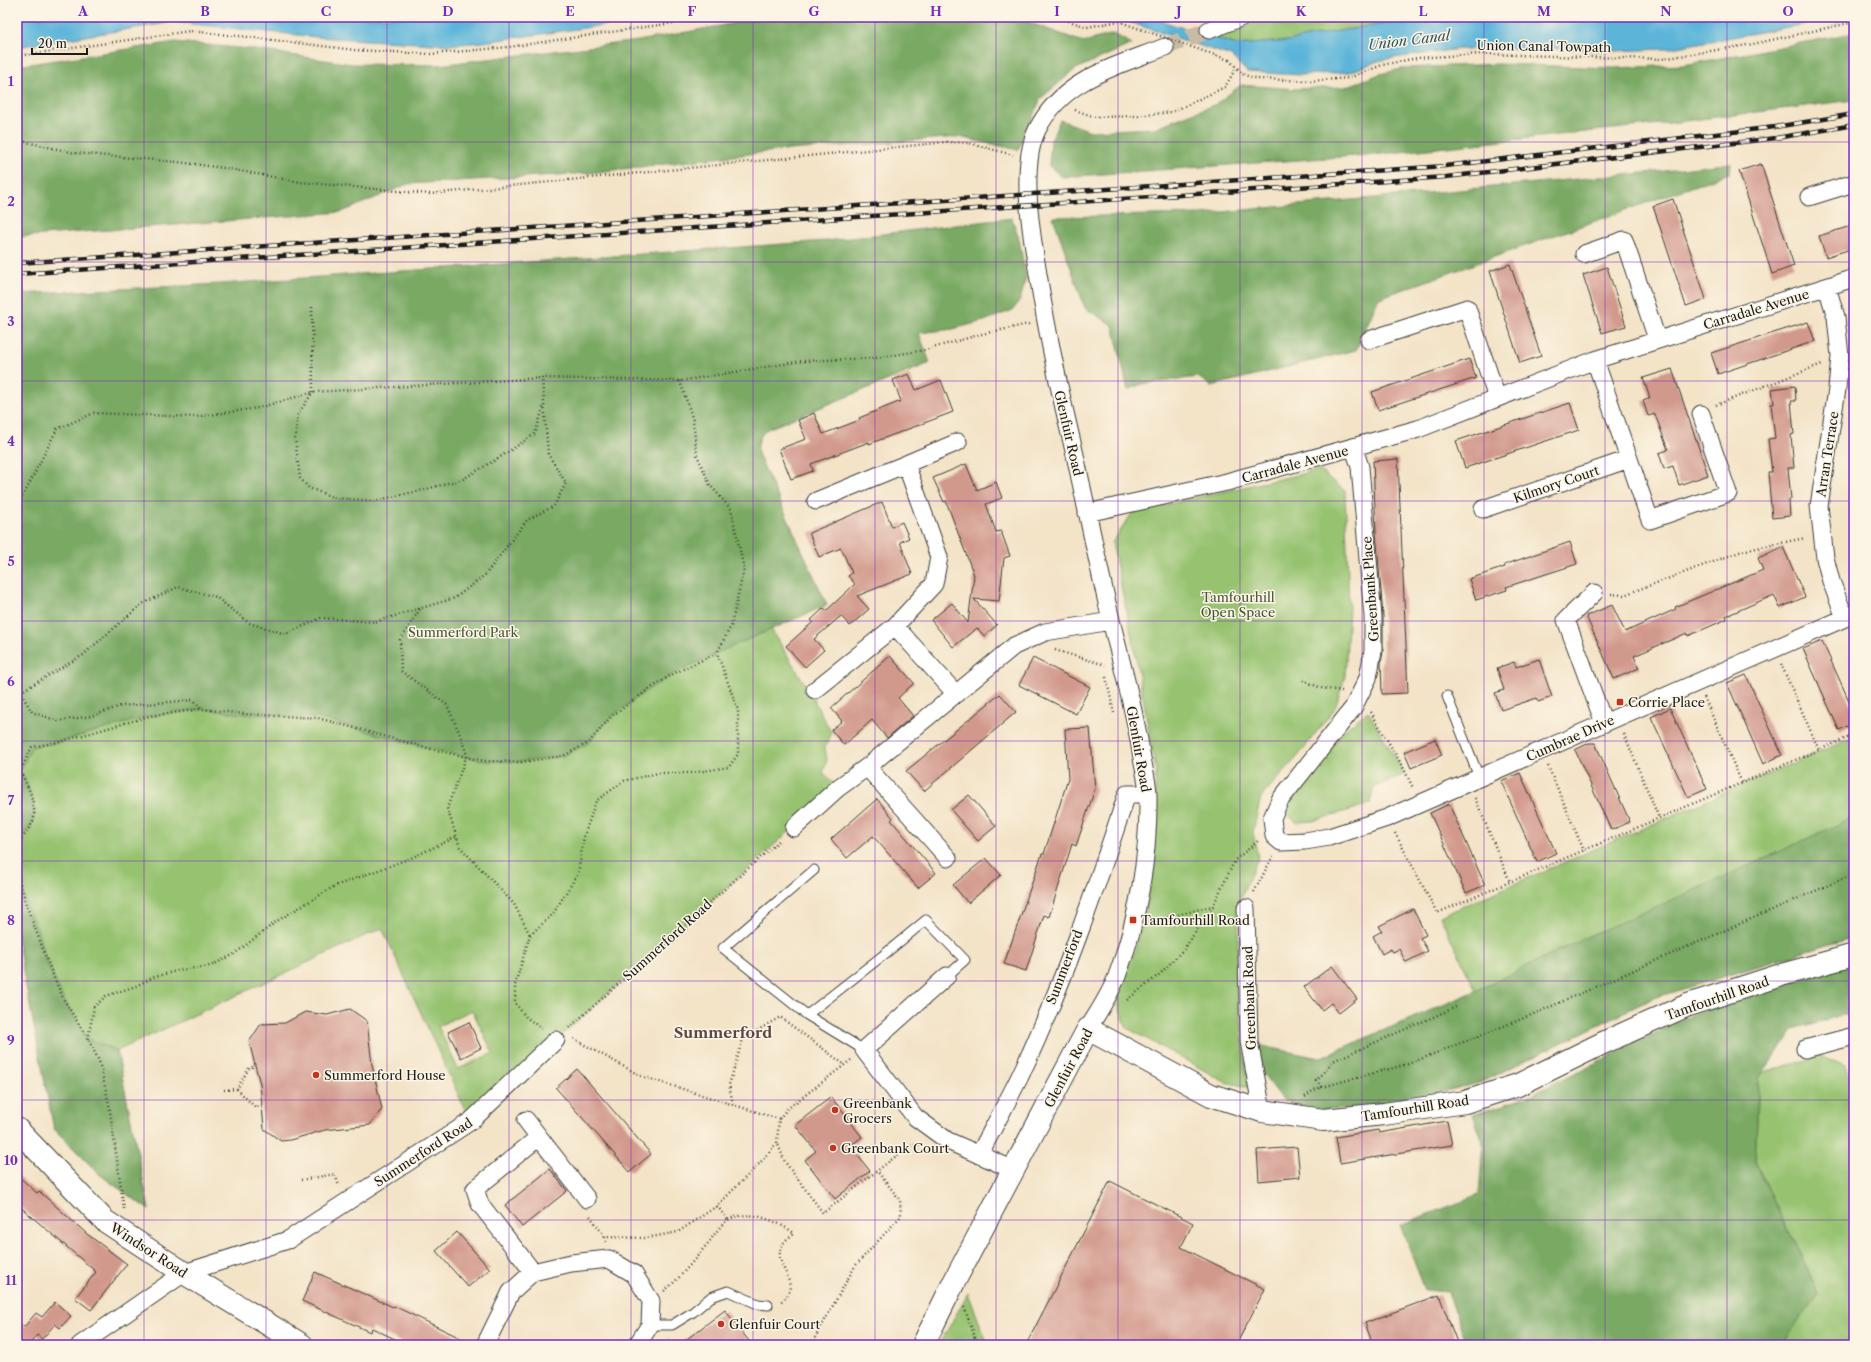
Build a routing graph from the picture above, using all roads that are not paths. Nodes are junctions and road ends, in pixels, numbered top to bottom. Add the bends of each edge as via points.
1 (1242, 17) edge
2 (1209, 30) tunnel mouth
3 (1166, 47) tunnel mouth
4 (1854, 183) edge
5 (1809, 197) dead end
6 (1584, 254) dead end
7 (1854, 278) edge
8 (1827, 287) junction
9 (1658, 339) junction
10 (1369, 340) dead end
11 (1595, 360) junction
12 (1497, 398) junction
13 (1701, 414) road end
14 (958, 442) dead end
15 (1354, 448) junction
16 (1629, 459) junction
17 (906, 464) junction
18 (816, 500) dead end
19 (1483, 509) dead end
20 (1087, 513) junction
21 (1594, 593) road end
22 (1850, 616) edge
23 (1111, 621) junction
24 (895, 626) junction
25 (815, 690) dead end
26 (956, 694) junction
27 (1447, 696) dead end
28 (1611, 720) junction
29 (867, 767) junction
30 (1474, 780) junction
31 (1148, 794) junction
32 (794, 828) road end
33 (1277, 839) joint
34 (948, 858) dead end
35 (814, 870) dead end
36 (1246, 908) road end
37 (1854, 955) edge
38 (947, 976) joint
39 (807, 1015) junction
40 (1088, 1029) junction
41 (559, 1036) road end
42 (1854, 1036) edge
43 (1805, 1049) dead end
44 (864, 1050) junction
45 (1262, 1111) junction
46 (526, 1120) dead end
47 (17, 1129) edge
48 (539, 1137) junction
49 (979, 1155) junction
50 (1014, 1170) junction
51 (587, 1199) dead end
52 (533, 1272) junction
53 (184, 1273) junction
54 (768, 1305) road end
55 (650, 1326) junction
56 (80, 1345) edge
57 (302, 1345) edge
58 (486, 1345) edge
59 (637, 1345) edge
60 (924, 1345) edge

1 - 2 street
3 - 20 street, Glenfuir Road via 1091,76 1069,90 1054,103 1038,128 1028,160 1030,214 1045,320
4 - 5 street
6 - 9 street via 1624,240
7 - 8 street, Carradale Avenue
8 - 9 street, Carradale Avenue
8 - 22 street, Arran Terrace via 1836,317 1840,356 1819,506 1821,535 1831,581
9 - 11 street, Carradale Avenue
10 - 12 street via 1467,308
11 - 12 street, Carradale Avenue
11 - 16 street
12 - 15 street, Carradale Avenue via 1418,428
13 - 16 street via 1728,493 1650,520
14 - 17 street
15 - 20 street, Carradale Avenue via 1227,482
15 - 33 street, Greenbank Place via 1360,467 1373,617 1373,651 1368,678 1353,708 1280,800 1272,818
16 - 19 street, Kilmory Court
17 - 18 street
17 - 24 street via 939,557 934,584
20 - 23 street, Glenfuir Road
21 - 28 street via 1566,620
22 - 28 street, Cumbrae Drive
23 - 26 street via 1045,632 1014,646
23 - 31 street, Glenfuir Road via 1137,721
24 - 25 street
24 - 26 street
26 - 29 street
27 - 30 lane
28 - 30 street, Cumbrae Drive
29 - 32 street via 838,788
29 - 34 street
30 - 33 street, Cumbrae Drive via 1387,818 1329,837 1305,841
31 - 40 street, Glenfuir Road via 1144,866 1132,928 1116,979
31 - 49 street, Summerford via 1126,794 1105,860 1057,988 1021,1074
35 - 39 lane via 723,948
36 - 45 street, Greenbank Road via 1248,1041
37 - 45 main road, Tamfourhill Road via 1688,1005 1518,1085 1465,1102 1323,1120
38 - 39 lane via 965,960 926,920
38 - 44 street
39 - 44 lane
40 - 45 main road, Tamfourhill Road via 1210,1095
40 - 50 main road, Glenfuir Road
41 - 53 street, Summerford Road via 472,1122 288,1240
42 - 43 street
44 - 49 street via 915,1117 948,1142
46 - 48 street
47 - 53 main road, Windsor Road via 105,1221
48 - 51 street
48 - 52 street via 475,1189 480,1204
49 - 50 street
50 - 60 main road, Glenfuir Road via 954,1282
52 - 55 street via 571,1262 609,1259 634,1274 651,1301
52 - 58 street via 511,1292
53 - 56 street, Summerford Road
53 - 57 main road, Windsor Road
54 - 55 lane via 758,1304 728,1291 711,1297 672,1325
55 - 59 street

